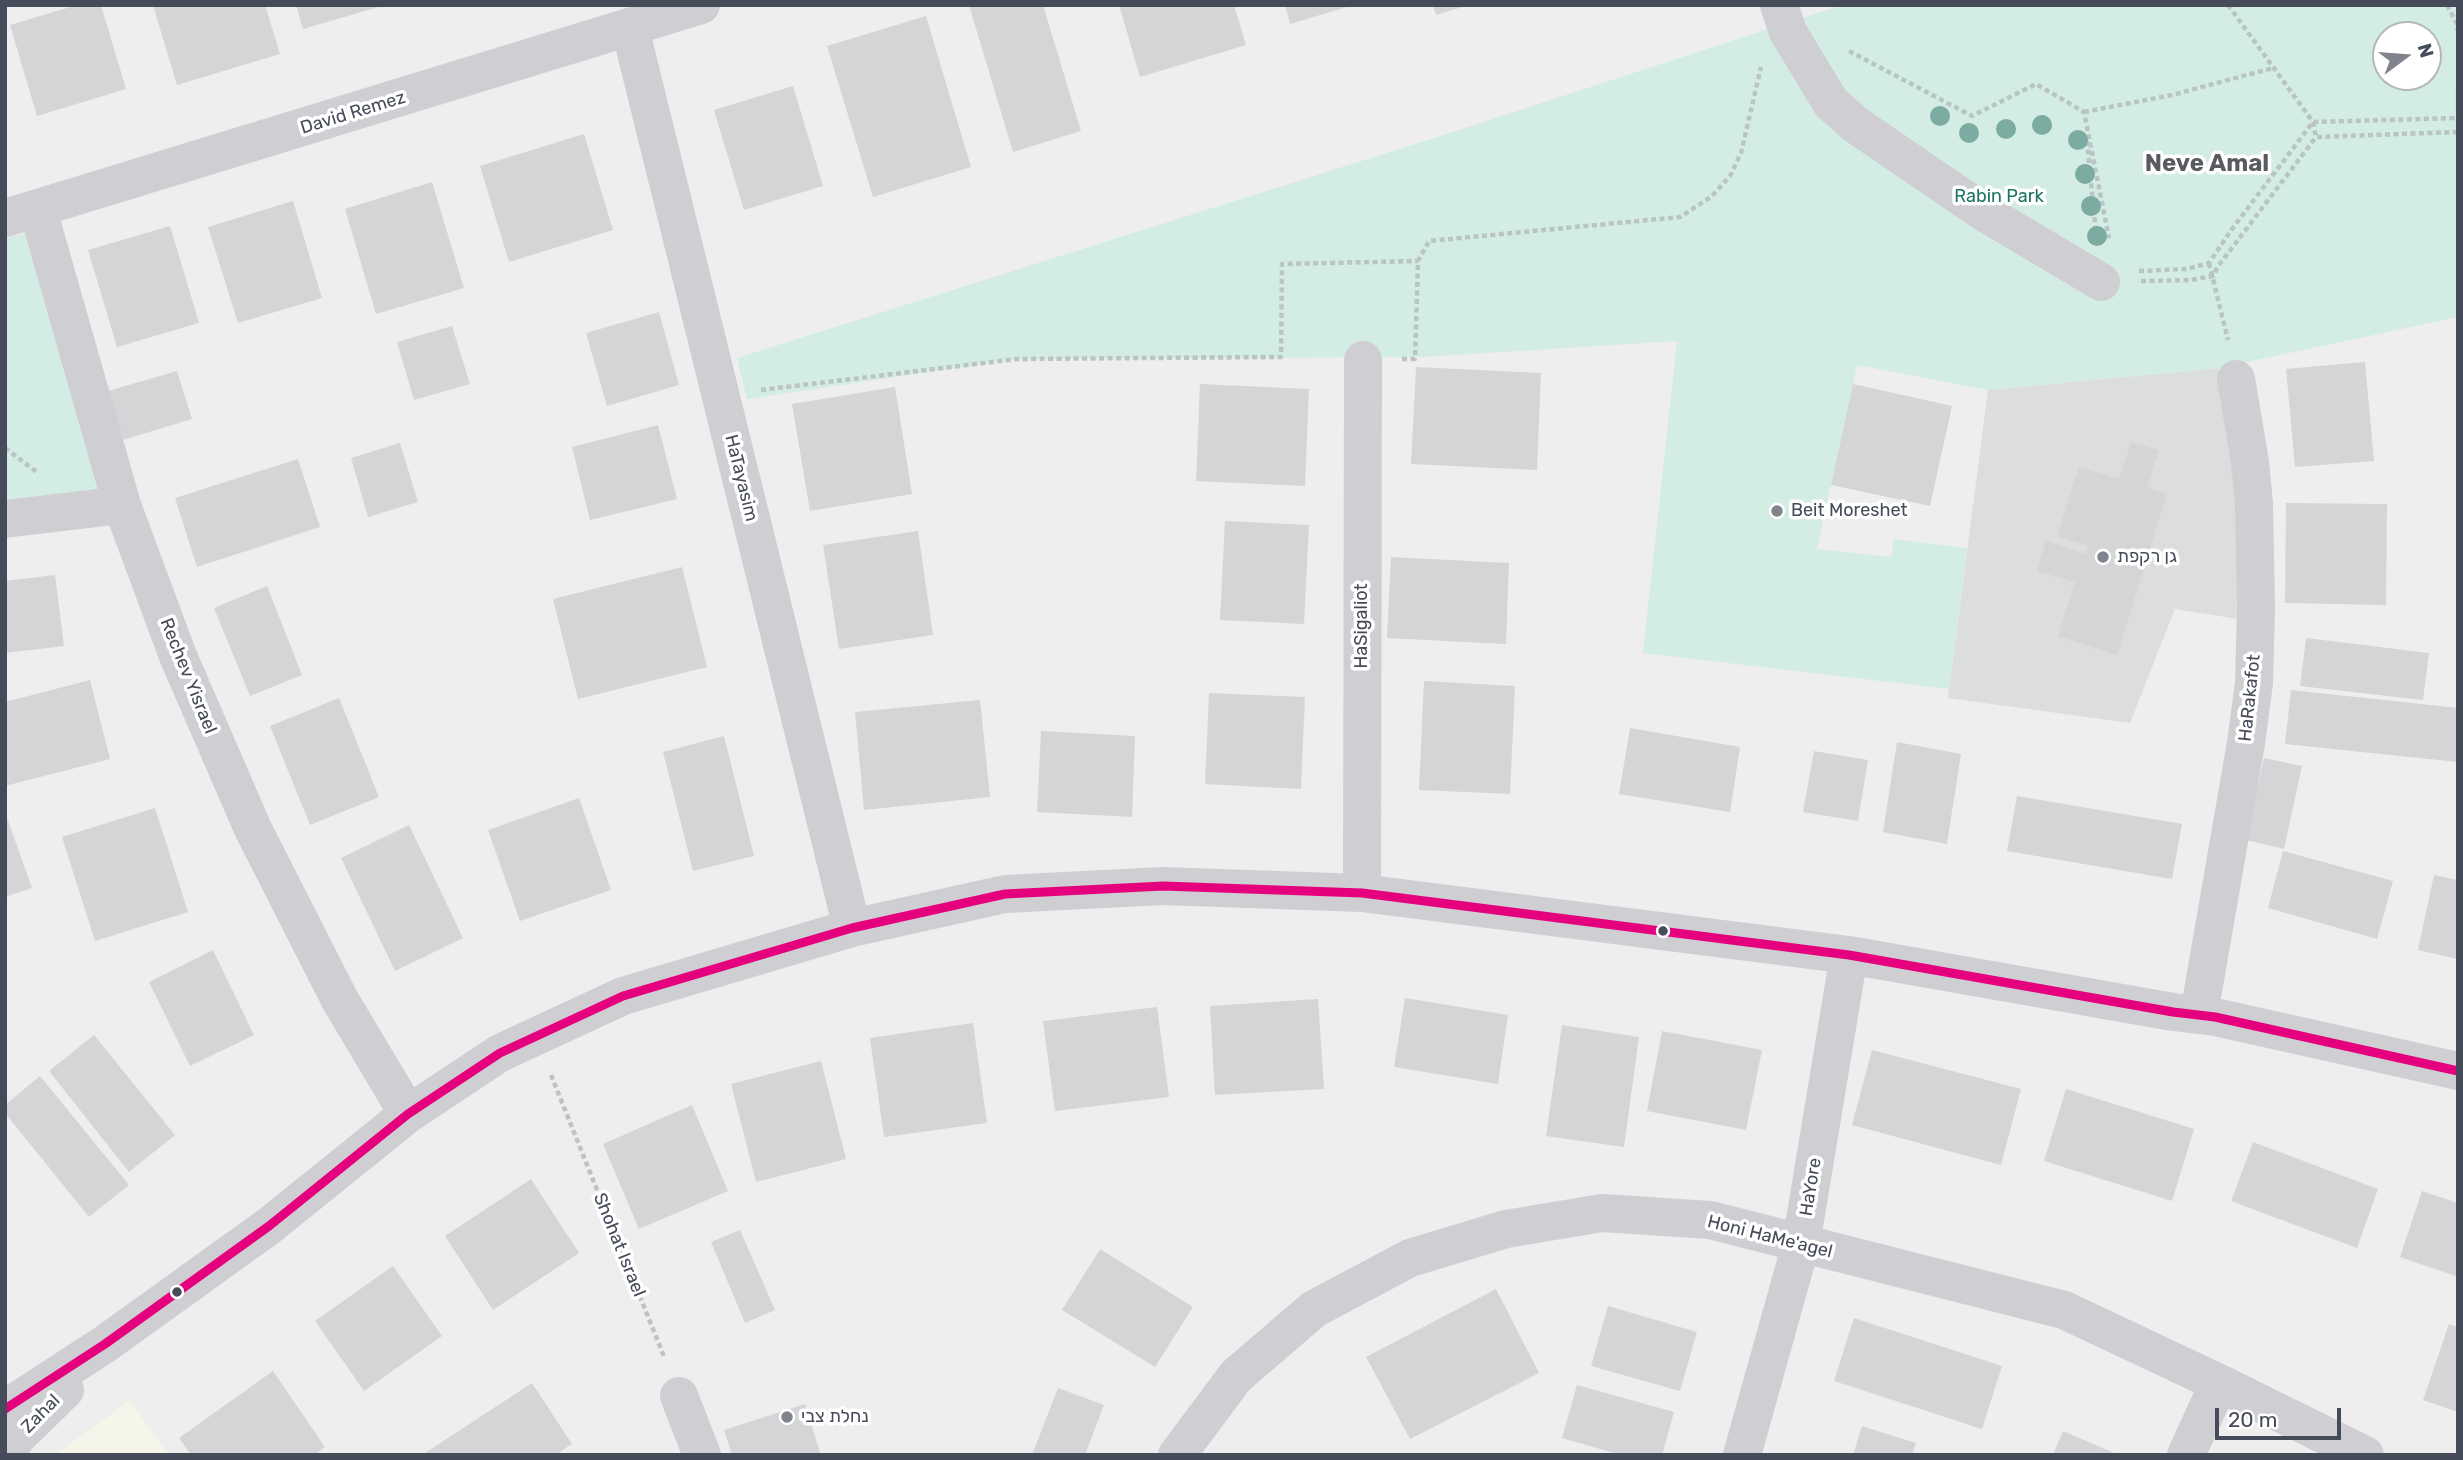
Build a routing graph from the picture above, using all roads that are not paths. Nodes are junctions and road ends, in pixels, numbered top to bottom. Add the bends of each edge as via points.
1 (701, 5) edge
2 (1785, 24) edge
3 (630, 28) junction
4 (22, 214) edge
5 (2114, 277) road end
6 (1363, 360) road end
7 (2236, 379) road end
8 (122, 505) junction
9 (5, 519) edge
10 (1362, 893) junction
11 (852, 928) junction
12 (1849, 955) junction
13 (2199, 1014) junction
14 (2458, 1072) edge
15 (408, 1114) junction
16 (1801, 1244) junction
17 (105, 1344) junction
18 (2219, 1382) junction
19 (679, 1396) road end
20 (5, 1409) edge
21 (5, 1452) edge
22 (702, 1455) edge
23 (1177, 1455) edge
24 (1742, 1455) edge
25 (2186, 1455) edge
26 (2365, 1455) edge

1 - 3 street, David Remez
2 - 5 street via 1831,103 1856,125 1966,201
3 - 4 street, David Remez
3 - 11 street, HaTayasim
4 - 8 street, Rechev Yisrael
6 - 10 street, HaSigaliot
7 - 13 street, HaRakafot via 2254,503 2254,683
8 - 9 street
8 - 15 street, Rechev Yisrael via 178,656 253,829 340,1000
10 - 11 street, Zahal via 1163,886 1005,894
10 - 12 street, Zahal
11 - 15 street, Zahal via 623,996 500,1053
12 - 13 street, Zahal
12 - 16 street, HaYore
13 - 14 street, Zahal
15 - 17 street, Zahal via 269,1226
16 - 18 street, Honi HaMe'agel via 2064,1310
16 - 23 street, Honi HaMe'agel via 1710,1220 1602,1213 1506,1229 1410,1258 1314,1309 1236,1376
16 - 24 street, HaYore
17 - 20 street, Zahal
17 - 21 street, Zahal
18 - 25 street
18 - 26 street, Honi HaMe'agel
19 - 22 street

